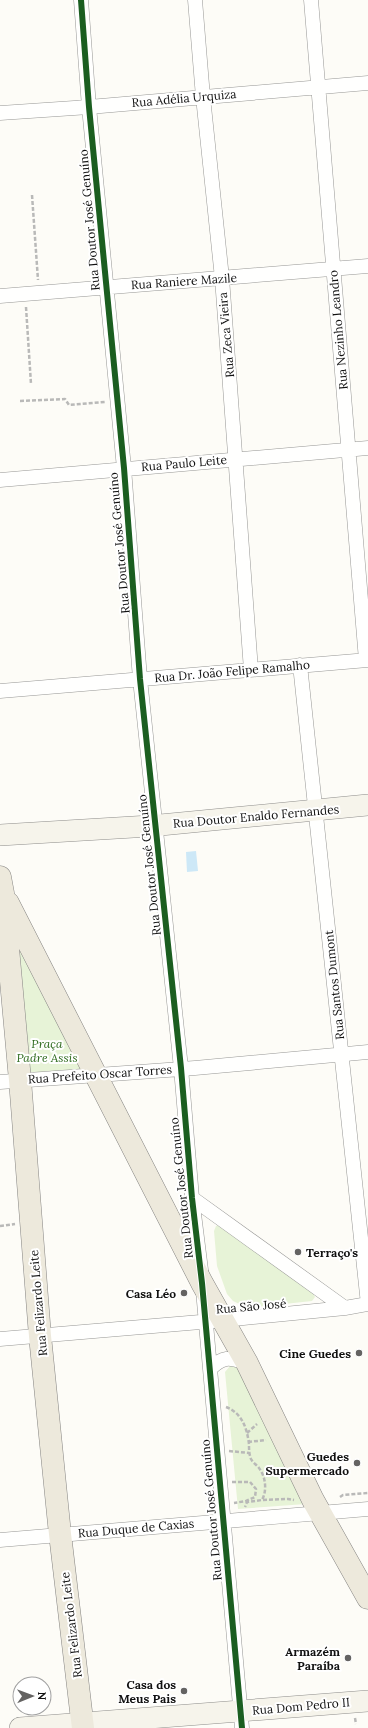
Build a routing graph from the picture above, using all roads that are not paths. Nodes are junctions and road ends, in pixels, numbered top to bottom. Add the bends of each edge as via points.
1 (81, 0) edge
2 (195, 0) edge
3 (311, 0) edge
4 (368, 83) edge
5 (319, 87) junction
6 (203, 97) junction
7 (89, 107) junction
8 (0, 113) edge
9 (368, 266) edge
10 (333, 268) junction
11 (222, 278) junction
12 (106, 286) junction
13 (0, 296) edge
14 (368, 448) edge
15 (348, 450) junction
16 (236, 459) junction
17 (124, 468) junction
18 (0, 480) edge
19 (367, 660) edge
20 (300, 665) junction
21 (251, 670) junction
22 (140, 679) junction
23 (0, 691) edge
24 (368, 805) edge
25 (316, 810) junction
26 (156, 824) junction
27 (0, 835) edge
28 (2, 885) edge
29 (368, 1052) edge
30 (341, 1055) junction
31 (181, 1068) junction
32 (95, 1074) junction
33 (10, 1081) edge
34 (192, 1198) junction
35 (202, 1283) junction
36 (368, 1304) edge
37 (346, 1308) junction
38 (214, 1321) junction
39 (40, 1336) junction
40 (0, 1339) edge
41 (247, 1363) junction
42 (210, 1369) junction
43 (368, 1509) edge
44 (322, 1513) junction
45 (223, 1520) junction
46 (60, 1534) junction
47 (0, 1540) edge
48 (368, 1598) edge
49 (368, 1700) edge
50 (241, 1719) edge
51 (82, 1725) edge
52 (20, 1728) edge

1 - 7 street, Rua Doutor José Genuíno
2 - 6 street, Rua Zeca Vieira
3 - 5 street, Rua Nezinho Leandro
4 - 5 street, Rua Adélia Urquiza
5 - 6 street, Rua Adélia Urquiza
5 - 10 street, Rua Nezinho Leandro
6 - 7 street, Rua Adélia Urquiza
6 - 11 street, Rua Zeca Vieira
7 - 8 street, Rua Adélia Urquiza
7 - 12 street, Rua Doutor José Genuíno
9 - 10 street, Rua Raniere Mazile
10 - 11 street, Rua Raniere Mazile
10 - 15 street, Rua Nezinho Leandro
11 - 12 street, Rua Raniere Mazile
11 - 16 street, Rua Zeca Vieira
12 - 13 street, Rua Raniere Mazile
12 - 17 street, Rua Doutor José Genuíno
14 - 15 street, Rua Paulo Leite
15 - 16 street, Rua Paulo Leite
15 - 19 street, Rua Nezinho Leandro
16 - 17 street, Rua Paulo Leite
16 - 21 street, Rua Zeca Vieira
17 - 18 street, Rua Paulo Leite
17 - 22 street, Rua Doutor José Genuíno
19 - 20 street, Rua Dr. João Felipe Ramalho
20 - 21 street, Rua Dr. João Felipe Ramalho
20 - 25 street, Rua Santos Dumont
21 - 22 street, Rua Dr. João Felipe Ramalho
22 - 23 street, Rua Dr. João Felipe Ramalho
22 - 26 street, Rua Doutor José Genuíno
24 - 25 main road, Rua Doutor Enaldo Fernandes
25 - 26 main road, Rua Doutor Enaldo Fernandes
25 - 30 street, Rua Santos Dumont
26 - 27 main road, Rua Doutor Enaldo Fernandes
26 - 31 street, Rua Doutor José Genuíno
28 - 32 main road
28 - 33 main road, Rua Felizardo Leite
29 - 30 street, Rua Prefeito Oscar Torres
30 - 31 street, Rua Prefeito Oscar Torres
30 - 36 street, Rua Santos Dumont
31 - 32 street, Rua Prefeito Oscar Torres
31 - 34 street, Rua Doutor José Genuíno
32 - 33 street, Rua Prefeito Oscar Torres
32 - 35 main road
33 - 39 main road, Rua Felizardo Leite
34 - 35 street, Rua Doutor José Genuíno
34 - 37 street
35 - 38 main road
36 - 37 street, Rua São José
37 - 38 street, Rua São José
38 - 39 street, Rua São José
38 - 41 main road
38 - 42 street, Rua Doutor José Genuíno
39 - 40 street, Rua São José
39 - 46 main road, Rua Felizardo Leite
41 - 42 street via 225,1358
41 - 44 main road via 313,1500
42 - 45 street, Rua Doutor José Genuíno
43 - 44 street, Rua Duque de Caxias
44 - 45 street, Rua Duque de Caxias
44 - 48 main road
45 - 46 street, Rua Duque de Caxias
45 - 50 street, Rua Doutor José Genuíno
46 - 47 street, Rua Duque de Caxias
46 - 51 main road, Rua Felizardo Leite
49 - 50 main road, Rua Dom Pedro II
50 - 51 main road, Rua Dom Pedro II
51 - 52 main road, Rua Dom Pedro II

